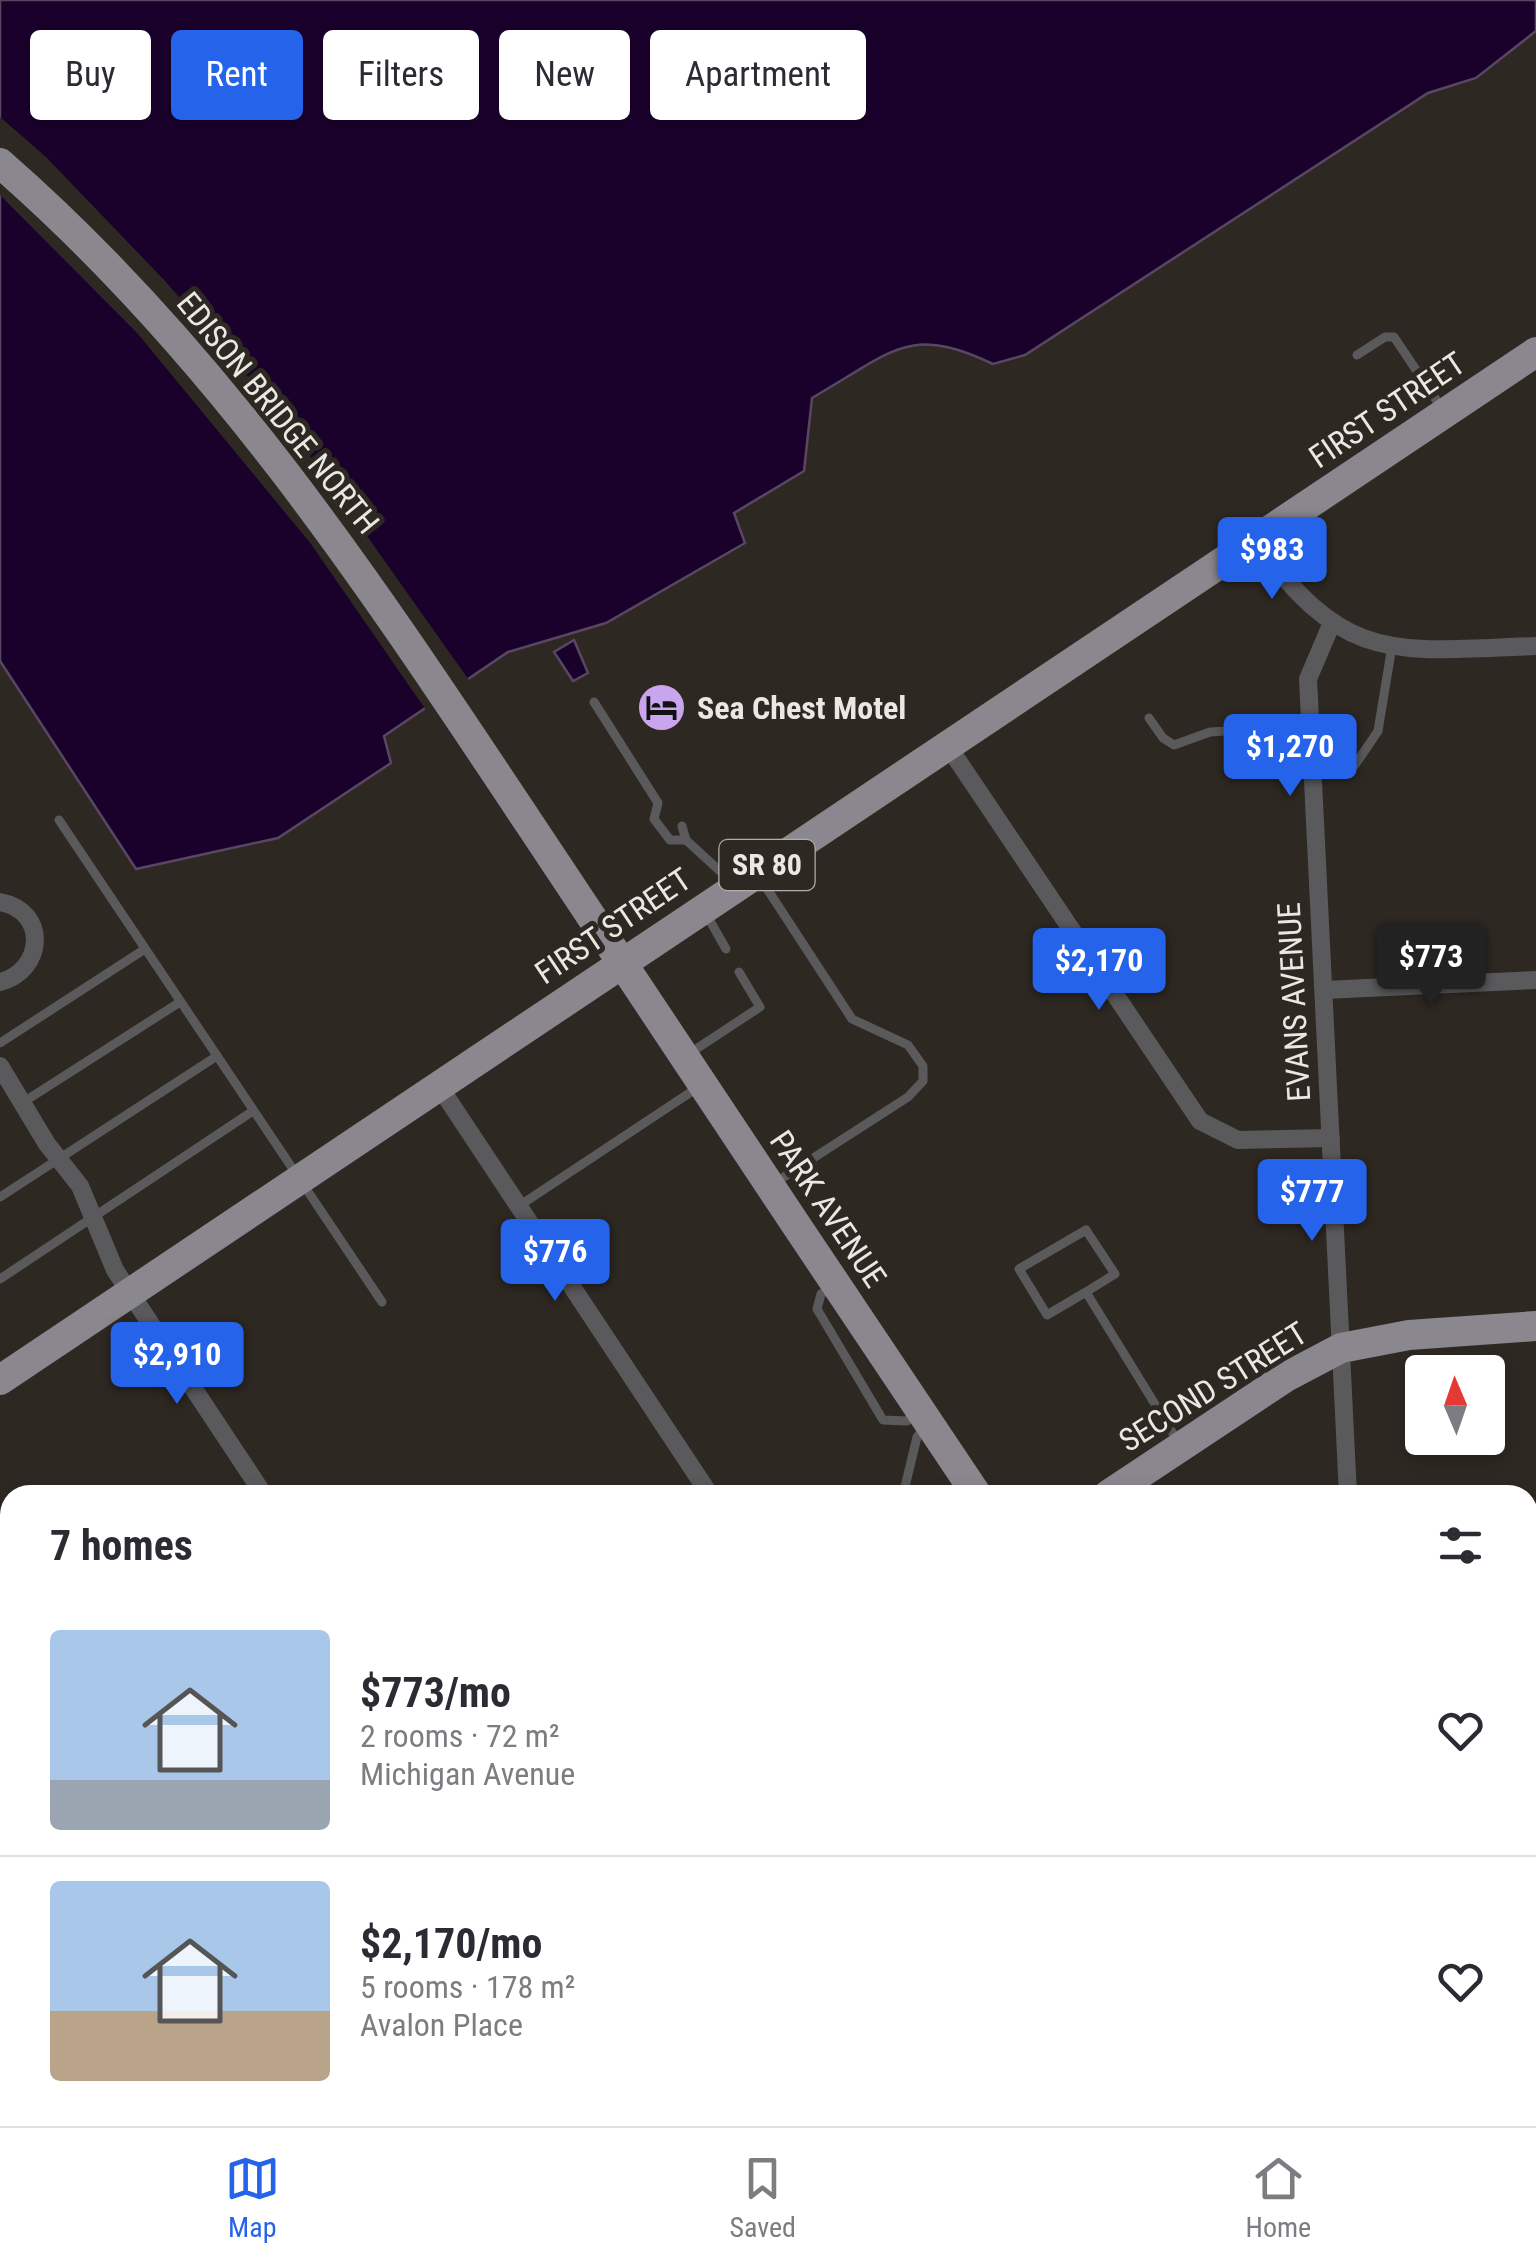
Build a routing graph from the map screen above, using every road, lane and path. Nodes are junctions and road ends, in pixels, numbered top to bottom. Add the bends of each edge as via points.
1 (0, 162) edge
2 (1536, 352) edge
3 (1357, 356) dead end
4 (1445, 413) junction
5 (1256, 540) junction
6 (1332, 625) junction
7 (1392, 646) junction
8 (1536, 646) edge
9 (594, 702) dead end
10 (1149, 718) dead end
11 (1310, 726) junction
12 (948, 746) junction
13 (1313, 769) junction
14 (59, 820) dead end
15 (682, 826) dead end
16 (686, 840) junction
17 (746, 879) junction
18 (0, 902) edge
19 (702, 908) junction
20 (145, 949) junction
21 (726, 949) dead end
22 (622, 962) junction
23 (739, 972) dead end
24 (1536, 980) edge
25 (0, 982) edge
26 (1324, 990) junction
27 (180, 1002) junction
28 (0, 1043) edge
29 (217, 1056) junction
30 (685, 1057) junction
31 (0, 1066) edge
32 (703, 1084) junction
33 (439, 1086) junction
34 (22, 1103) junction
35 (253, 1111) junction
36 (1332, 1138) junction
37 (59, 1159) junction
38 (299, 1180) junction
39 (770, 1185) junction
40 (0, 1197) edge
41 (519, 1206) junction
42 (94, 1218) junction
43 (0, 1278) edge
44 (1086, 1292) junction
45 (130, 1293) junction
46 (382, 1302) dead end
47 (1536, 1326) edge
48 (1341, 1348) junction
49 (0, 1380) edge
50 (924, 1416) junction
51 (1181, 1447) junction
52 (257, 1485) edge
53 (703, 1485) edge
54 (905, 1485) edge
55 (970, 1485) edge
56 (1123, 1485) edge
57 (1348, 1485) edge

1 - 22 main road, EDISON BRIDGE NORTH via 94,250 243,414 341,543
2 - 4 main road, FIRST STREET / SR 80
3 - 4 lane via 1394,337
4 - 5 main road, FIRST STREET / SR 80
5 - 6 street via 1302,600
5 - 12 main road, FIRST STREET / SR 80
6 - 7 street
6 - 11 street, EVANS AVENUE via 1310,666
7 - 8 street
7 - 13 lane via 1374,742 1355,764
9 - 16 lane via 663,804 654,819 670,840
10 - 11 lane via 1174,745 1210,732
11 - 13 street, EVANS AVENUE
12 - 17 main road, FIRST STREET / SR 80
12 - 36 street via 1200,1121 1238,1140
13 - 26 street, EVANS AVENUE
14 - 20 lane
15 - 16 lane
16 - 17 lane
17 - 19 main road, FIRST STREET / SR 80
17 - 39 lane via 852,1019 908,1044 923,1066 923,1080 908,1097
18 - 25 street via 30,920 36,946 24,971
19 - 21 lane
19 - 22 main road, FIRST STREET / SR 80
20 - 27 lane
20 - 28 lane
22 - 30 main road, PARK AVENUE
22 - 33 main road, FIRST STREET / SR 80
23 - 30 lane via 760,1007
24 - 26 street
26 - 36 street, EVANS AVENUE
27 - 29 lane
27 - 34 lane
29 - 35 lane
29 - 37 lane
30 - 32 main road, PARK AVENUE
31 - 34 street
32 - 39 main road, PARK AVENUE
32 - 41 lane
33 - 38 main road, FIRST STREET / SR 80
33 - 41 street
34 - 37 street
35 - 38 lane
35 - 42 lane
36 - 48 street, EVANS AVENUE
37 - 40 lane
37 - 42 street
38 - 45 main road, FIRST STREET / SR 80
38 - 46 lane
39 - 50 main road, PARK AVENUE
41 - 53 street
42 - 43 lane
42 - 45 street via 108,1260
44 - 44 lane via 1115,1274 1086,1230 1019,1269 1047,1315
44 - 51 lane
45 - 49 main road, FIRST STREET / SR 80
45 - 52 street
47 - 48 main road, SECOND STREET via 1410,1334
48 - 51 main road, SECOND STREET
48 - 57 street, EVANS AVENUE
50 - 54 lane
50 - 55 main road, PARK AVENUE
51 - 56 main road, SECOND STREET

